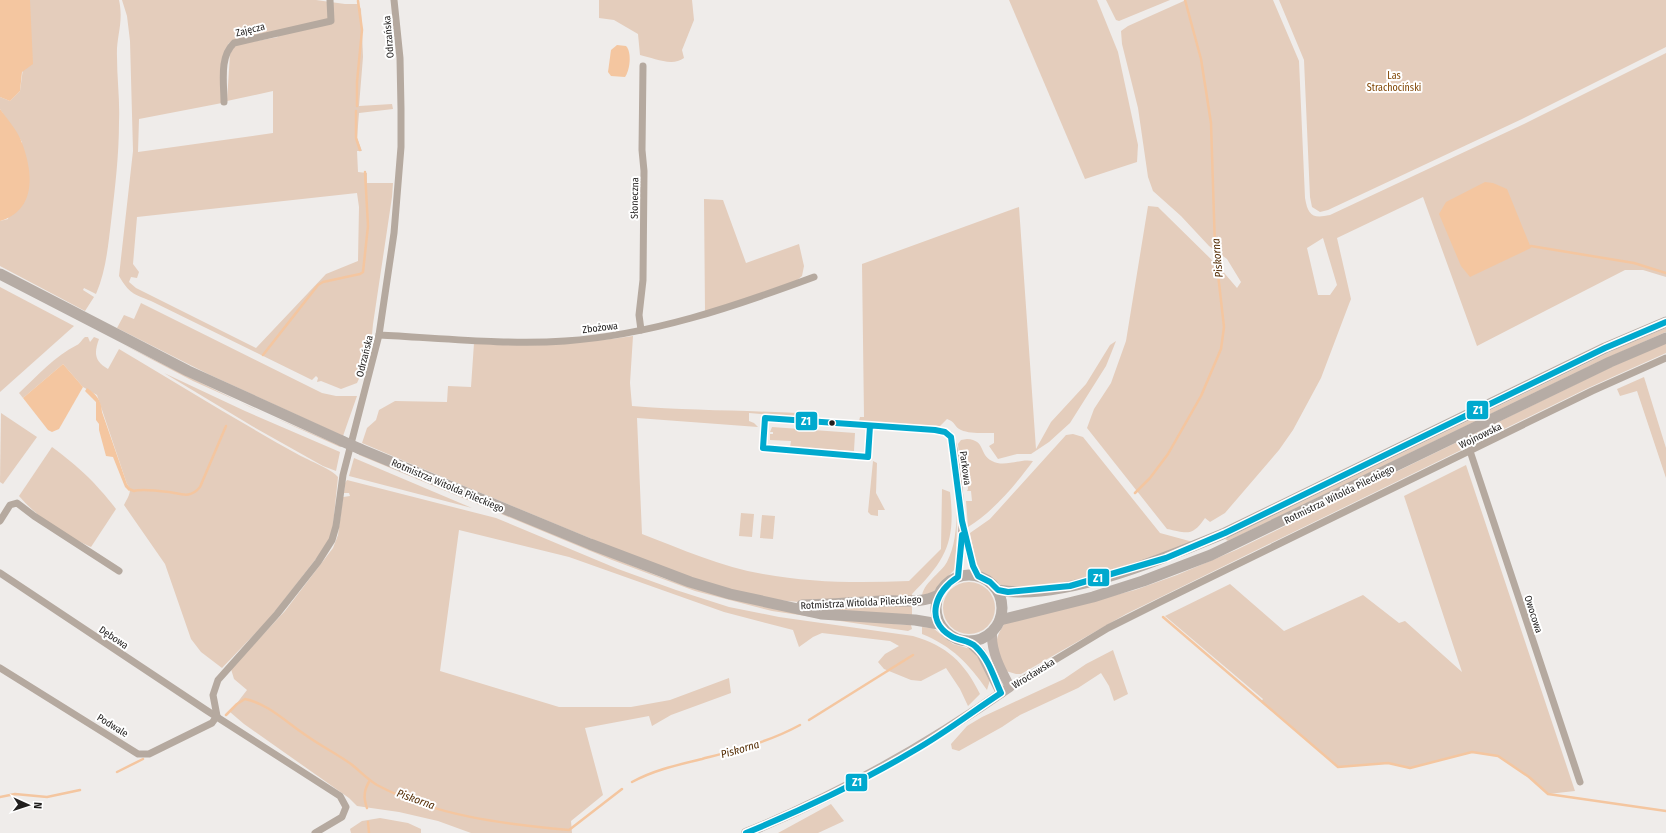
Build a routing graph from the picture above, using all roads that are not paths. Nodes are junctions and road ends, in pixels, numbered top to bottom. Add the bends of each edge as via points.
1 (330, 0) edge
2 (394, 0) edge
3 (643, 66) dead end
4 (224, 102) dead end
5 (0, 274) edge
6 (814, 277) dead end
7 (1666, 322) edge
8 (641, 330) junction
9 (380, 335) junction
10 (1666, 338) edge
11 (1666, 358) edge
12 (765, 418) dead end
13 (1470, 450) junction
14 (0, 521) edge
15 (962, 521) junction
16 (1304, 532) joint
17 (119, 571) dead end
18 (0, 573) edge
19 (978, 576) junction
20 (958, 577) junction
21 (998, 590) junction
22 (938, 594) junction
23 (782, 605) junction
24 (1000, 620) junction
25 (939, 624) junction
26 (992, 633) junction
27 (969, 642) junction
28 (0, 668) edge
29 (1010, 687) junction
30 (1001, 693) junction
31 (217, 716) junction
32 (1580, 782) dead end
33 (315, 833) edge
34 (746, 833) edge

1 - 4 street, Zajęcza via 331,21 234,43 225,55
2 - 9 street, Odrzańska via 400,58 401,147 394,233
3 - 8 street, Słoneczna via 643,280 639,315
5 - 23 main road, Rotmistrza Witolda Pileckiego, bridge via 124,339 249,400 360,449 665,574 730,594
6 - 8 street, Zbożowa via 709,314
7 - 21 main road, Rotmistrza Witolda Pileckiego via 1605,348 1225,533 1166,558 1070,586 1030,591
8 - 9 street, Zbożowa via 616,336 564,341
9 - 31 street, Odrzańska via 343,475 332,540 277,614 222,673 213,695
10 - 24 main road, Rotmistrza Witolda Pileckiego via 1610,362 1211,555 1093,597
11 - 13 street, Wojnowska
12 - 15 street, Parkowa via 935,430 949,434 954,448
13 - 16 street, Wojnowska
13 - 32 street, Owocowa
14 - 17 street via 10,505 17,503
15 - 19 street via 973,566
15 - 20 street
16 - 29 street, Wrocławska via 1108,628
18 - 31 street, Dębowa
19 - 20 main road
19 - 21 main road
20 - 22 main road via 947,583
21 - 24 main road via 1002,604
22 - 23 main road, Rotmistrza Witolda Pileckiego via 932,598 915,601
22 - 25 main road via 935,609
23 - 25 main road, Rotmistrza Witolda Pileckiego via 821,614
24 - 26 main road
25 - 27 main road via 952,637
26 - 27 main road via 981,640
26 - 29 main road via 992,645 997,660
27 - 30 main road via 981,653
28 - 31 street, Podwale via 138,754 155,752 212,723
29 - 30 main road, Wrocławska
30 - 34 main road, Wrocławska via 898,759 800,809
31 - 33 street via 340,796 346,807 342,817

